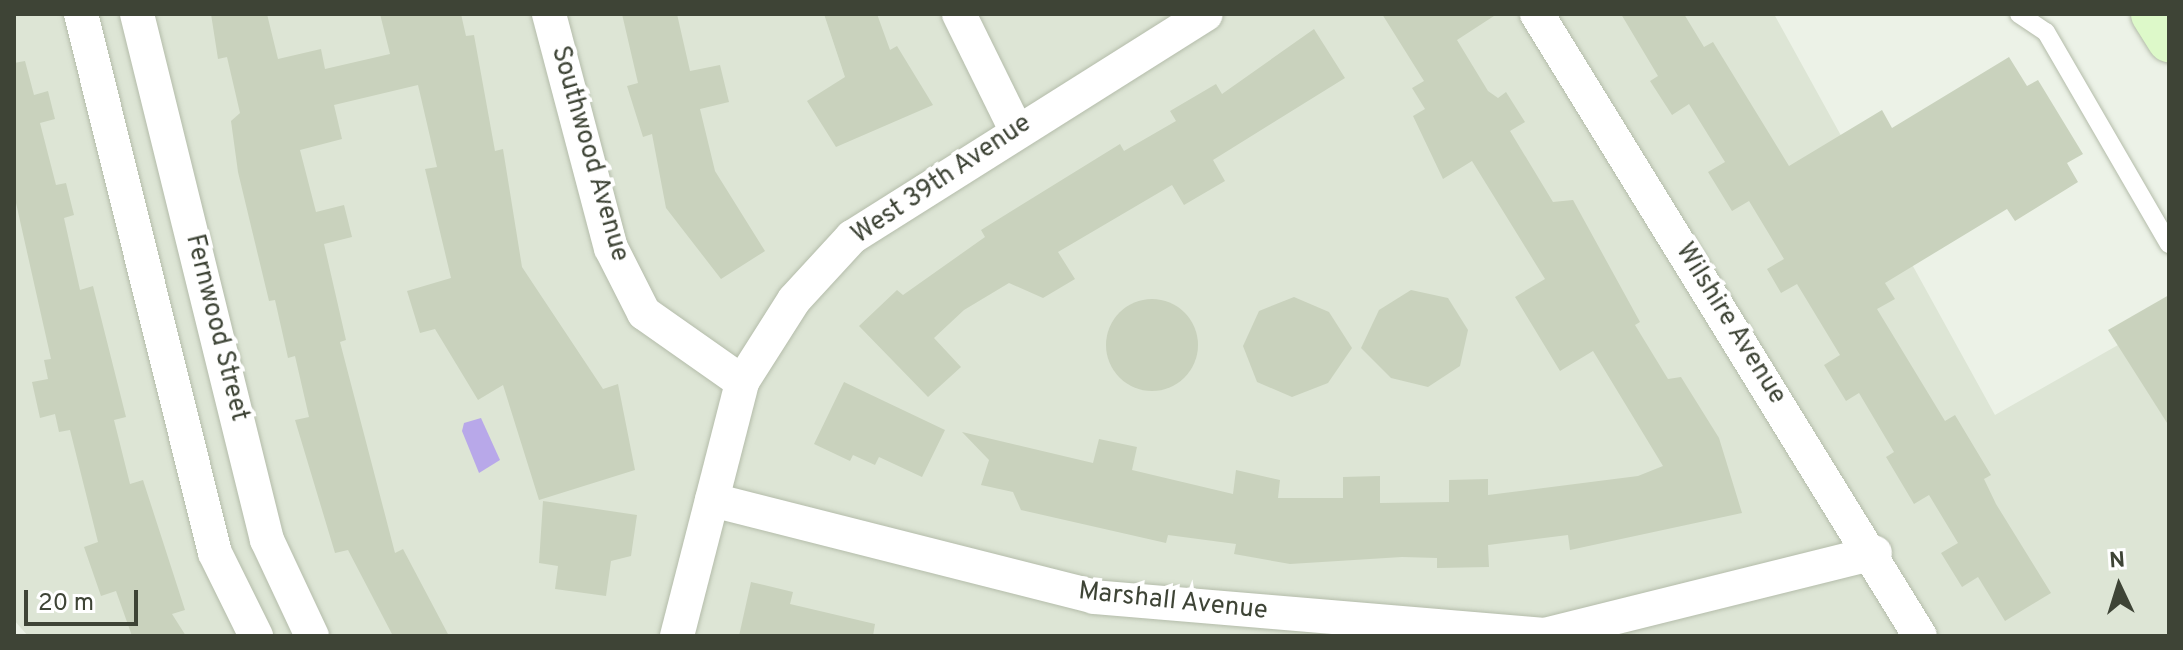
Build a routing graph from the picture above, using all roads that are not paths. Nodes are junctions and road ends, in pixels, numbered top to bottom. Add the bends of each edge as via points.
1 (81, 14) edge
2 (137, 14) edge
3 (549, 14) edge
4 (959, 14) edge
5 (1206, 14) edge
6 (1537, 14) edge
7 (2019, 14) edge
8 (2153, 14) edge
9 (2169, 40) edge
10 (1015, 128) junction
11 (2169, 244) edge
12 (742, 382) junction
13 (712, 500) junction
14 (1875, 553) junction
15 (256, 636) edge
16 (312, 636) edge
17 (677, 636) edge
18 (1920, 636) edge

1 - 15 street via 215,553
2 - 16 street, Fernwood Street via 267,540
3 - 12 street, Southwood Avenue via 611,248 644,313
4 - 10 street
5 - 10 street, West 39th Avenue
6 - 14 street, Wilshire Avenue
7 - 11 lane via 2046,32
8 - 9 main road
10 - 12 street, West 39th Avenue via 852,237 794,300
12 - 13 street, West 39th Avenue
13 - 14 street, Marshall Avenue via 1094,597 1545,635
13 - 17 street, West 39th Avenue
14 - 18 street, Wilshire Avenue

